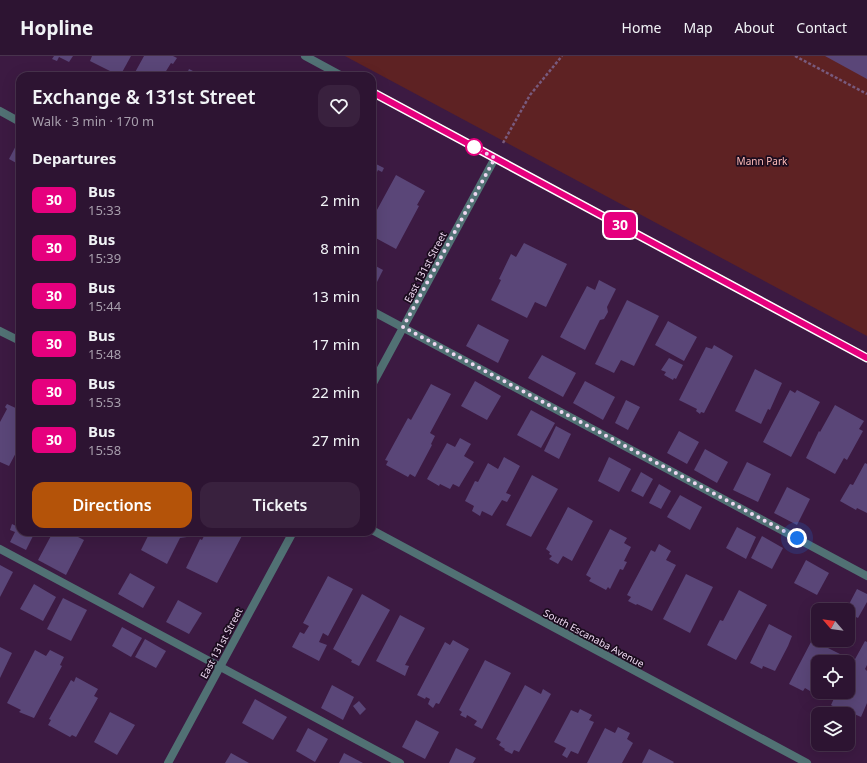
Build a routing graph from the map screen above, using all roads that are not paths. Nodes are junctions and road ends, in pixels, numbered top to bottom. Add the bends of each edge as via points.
1 (305, 56) edge
2 (335, 72) edge
3 (376, 94) edge
4 (0, 111) edge
5 (16, 120) edge
6 (495, 158) junction
7 (376, 313) edge
8 (403, 327) junction
9 (0, 331) edge
10 (16, 339) edge
11 (867, 358) edge
12 (376, 378) edge
13 (376, 532) edge
14 (290, 536) edge
15 (0, 549) edge
16 (867, 576) edge
17 (220, 667) junction
18 (168, 763) edge
19 (400, 763) edge
20 (807, 763) edge

1 - 2 street
3 - 6 street
4 - 5 street
6 - 8 street, East 131st Street
6 - 11 street
7 - 8 street
8 - 12 street, East 131st Street
8 - 16 street
9 - 10 street
13 - 20 street, South Escanaba Avenue
14 - 17 street, East 131st Street
15 - 17 street
17 - 18 street, East 131st Street
17 - 19 street

